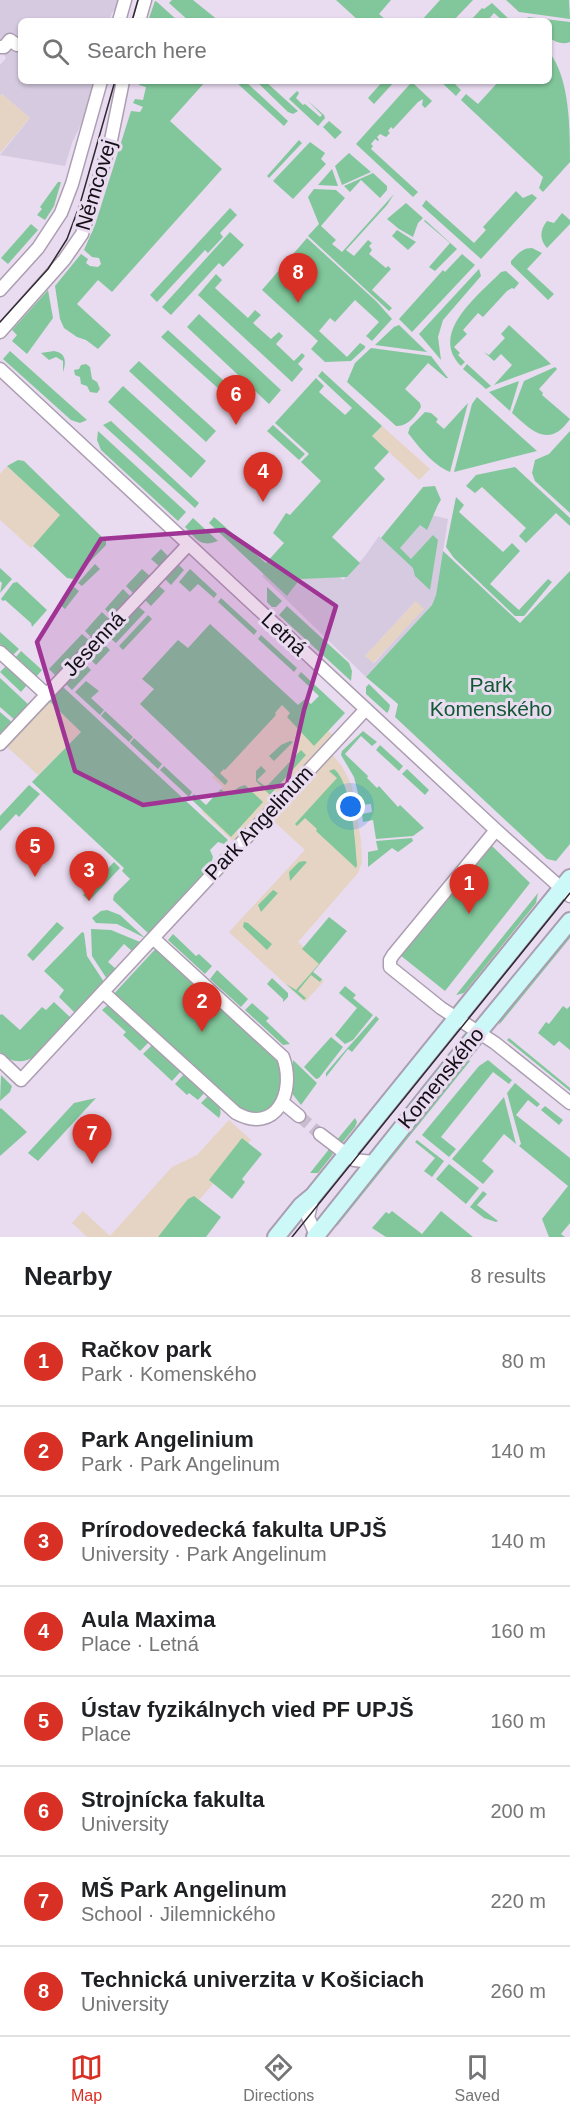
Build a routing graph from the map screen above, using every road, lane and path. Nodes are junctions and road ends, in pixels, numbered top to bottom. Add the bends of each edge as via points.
1 (125, 0) edge
2 (145, 0) edge
3 (120, 18) edge
4 (140, 18) edge
5 (17, 45) dead end
6 (0, 47) edge
7 (100, 84) edge
8 (122, 84) edge
9 (0, 290) edge
10 (0, 332) edge
11 (0, 369) edge
12 (188, 545) junction
13 (0, 652) edge
14 (46, 695) junction
15 (366, 709) junction
16 (0, 744) edge
17 (496, 830) junction
18 (567, 887) edge
19 (570, 921) edge
20 (153, 938) junction
21 (103, 992) junction
22 (456, 1018) junction
23 (479, 1032) junction
24 (0, 1060) edge
25 (282, 1102) junction
26 (570, 1103) edge
27 (299, 1116) tunnel mouth
28 (320, 1134) tunnel mouth
29 (346, 1155) junction
30 (373, 1162) junction
31 (313, 1196) junction
32 (276, 1237) edge
33 (316, 1237) edge

1 - 3 street
2 - 4 street
5 - 6 street via 10,40
7 - 9 street, Němcovej via 61,213 38,248
8 - 10 street, Němcovej via 111,140 82,234
11 - 12 street, Letná
12 - 14 street, Jesenná
12 - 15 street, Letná
13 - 14 street
14 - 16 street, Jesenná
15 - 17 street, Letná
15 - 20 street, Park Angelinum
17 - 18 street, Letná
17 - 22 street, Komenského via 389,964 394,972
18 - 22 street, Komenského
19 - 23 street, Komenského
20 - 21 street, Park Angelinum
20 - 25 street via 283,1057 288,1081
21 - 24 street, Park Angelinum via 21,1080
21 - 25 street via 236,1113 260,1117 272,1113
22 - 23 street
22 - 29 street, Komenského
23 - 26 street
23 - 30 street, Komenského
25 - 27 street
28 - 29 street
29 - 30 street via 361,1162
29 - 31 street, Komenského
30 - 33 street, Komenského
31 - 32 street, Komenského
31 - 33 street via 308,1217

